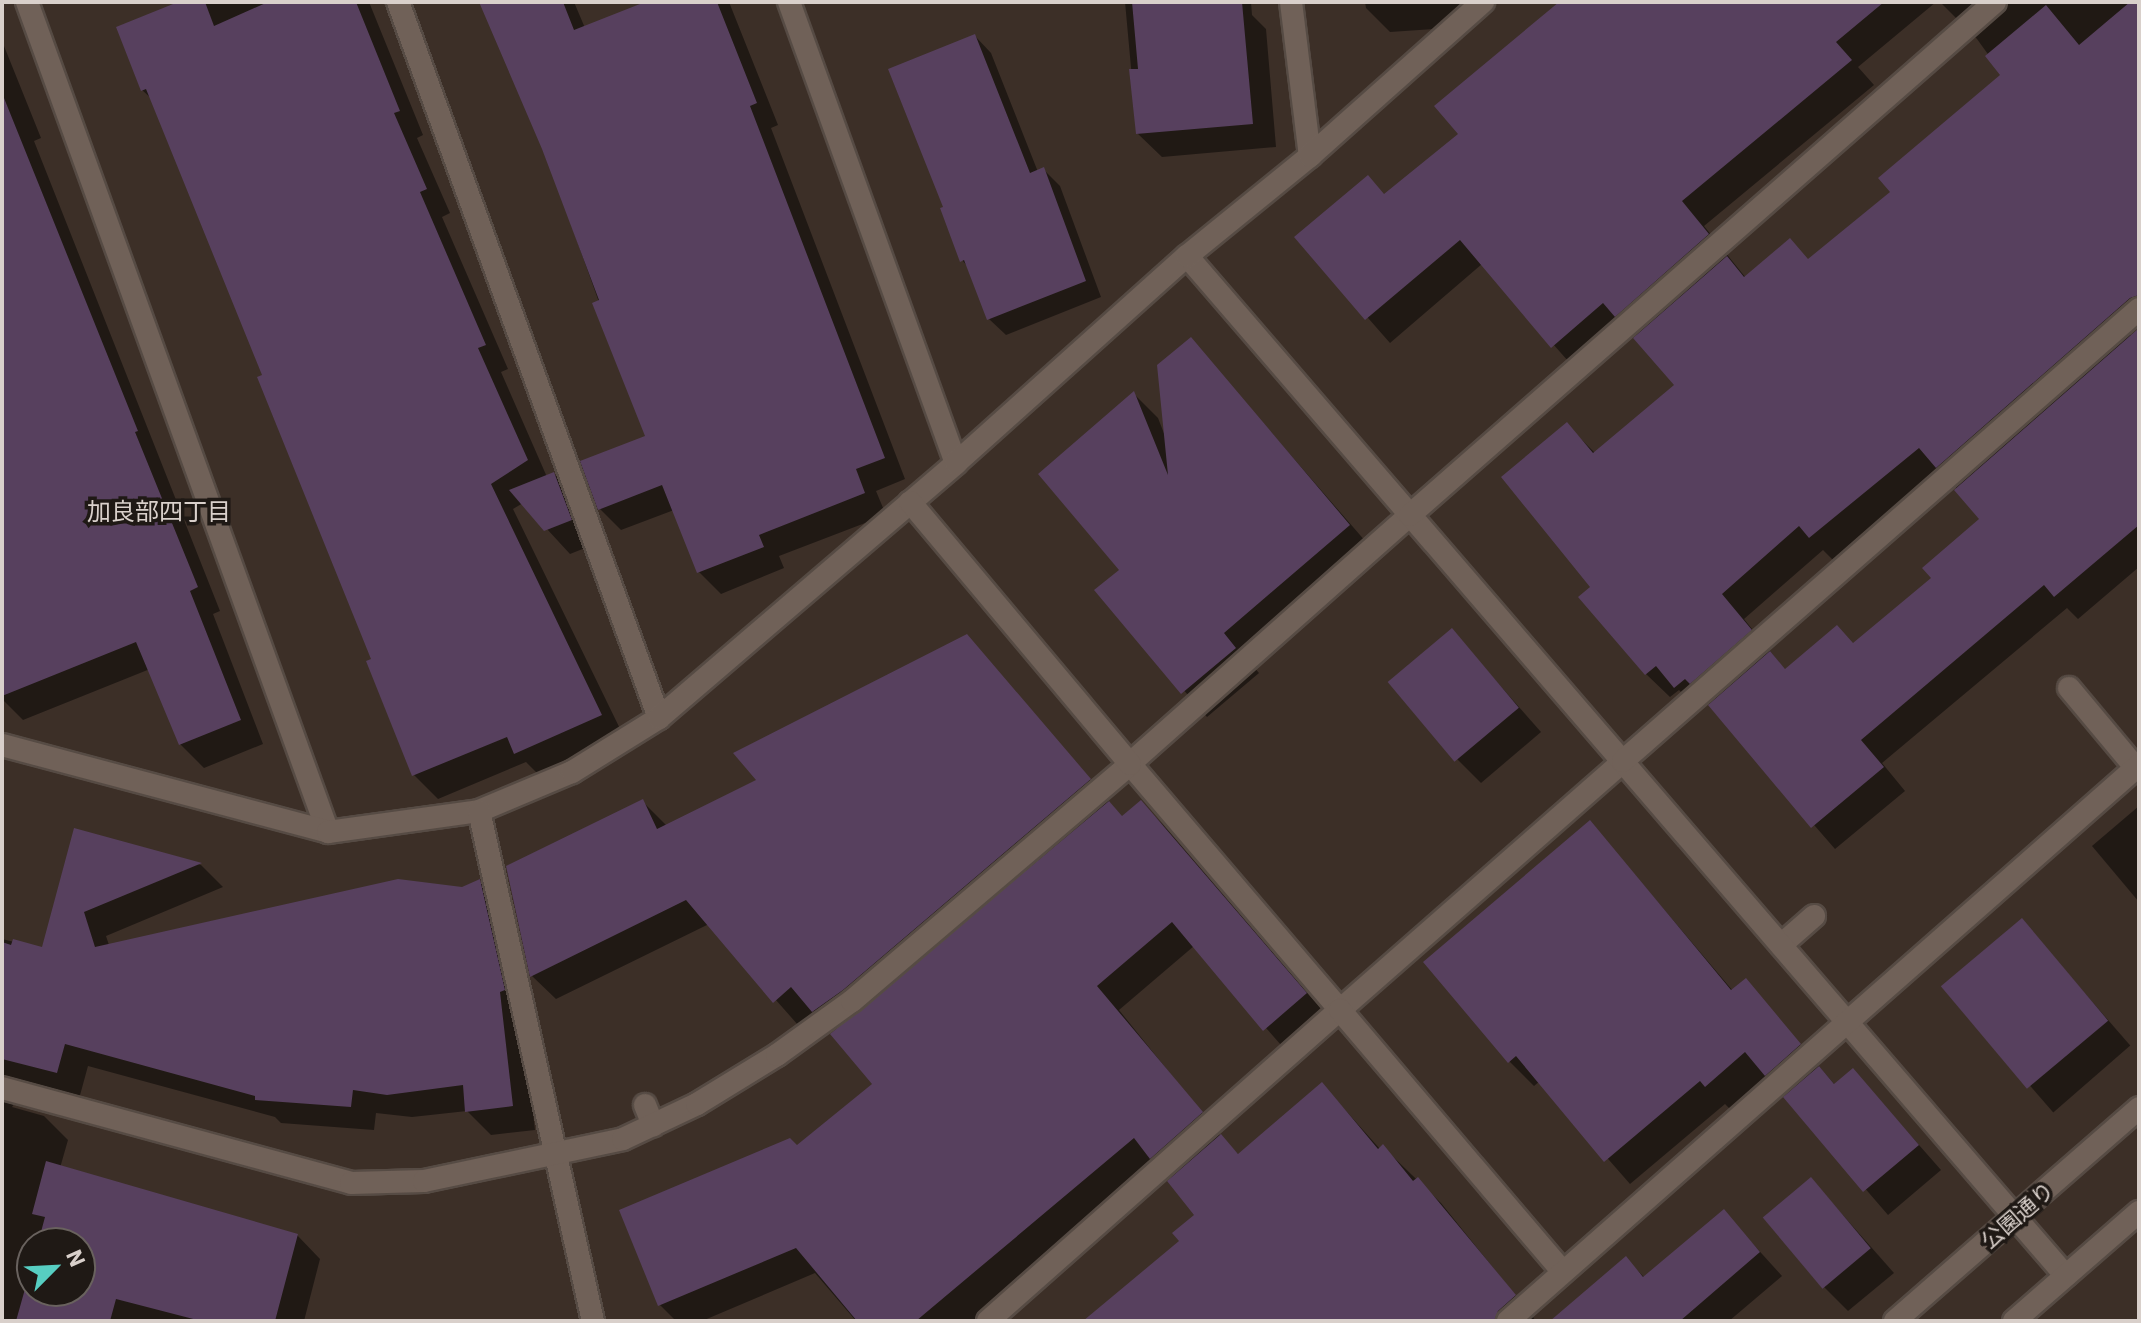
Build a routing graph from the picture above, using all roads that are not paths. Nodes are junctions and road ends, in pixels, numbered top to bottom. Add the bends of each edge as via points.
1 (27, 2) edge
2 (398, 2) edge
3 (789, 2) edge
4 (1291, 2) edge
5 (1483, 2) edge
6 (1995, 2) edge
7 (1310, 156) junction
8 (1187, 256) junction
9 (2139, 309) edge
10 (956, 463) junction
11 (910, 502) junction
12 (1410, 515) junction
13 (2069, 688) dead end
14 (659, 718) junction
15 (2, 745) edge
16 (1623, 761) junction
17 (1130, 764) junction
18 (2137, 767) edge
19 (479, 811) junction
20 (328, 832) junction
21 (1814, 916) dead end
22 (1781, 945) junction
23 (1340, 1010) junction
24 (1848, 1022) junction
25 (2, 1088) edge
26 (2139, 1108) edge
27 (555, 1154) junction
28 (2139, 1212) edge
29 (2015, 1217) junction
30 (1563, 1272) junction
31 (2066, 1276) junction
32 (593, 1321) edge
33 (988, 1321) edge
34 (1508, 1321) edge
35 (1895, 1321) edge
36 (2014, 1321) edge

1 - 20 street
2 - 14 street
3 - 10 street
4 - 7 street
5 - 7 street
6 - 12 street
7 - 8 street
8 - 10 street
8 - 12 street
9 - 16 street
10 - 11 street
11 - 14 street
11 - 17 street
12 - 16 street
12 - 17 street
13 - 18 street
14 - 19 street via 572,772
15 - 20 street
16 - 22 street
16 - 23 street
17 - 23 street
17 - 27 street via 852,1001 764,1063 697,1104 649,1115 623,1139
18 - 24 street
19 - 20 street
19 - 27 street
21 - 22 street
22 - 24 street
23 - 30 street
23 - 33 street
24 - 29 street
24 - 30 street
25 - 27 street via 351,1183 424,1181
26 - 29 street, 公園通り
27 - 32 street
28 - 31 street
29 - 31 street
29 - 35 street, 公園通り
30 - 34 street
31 - 36 street

